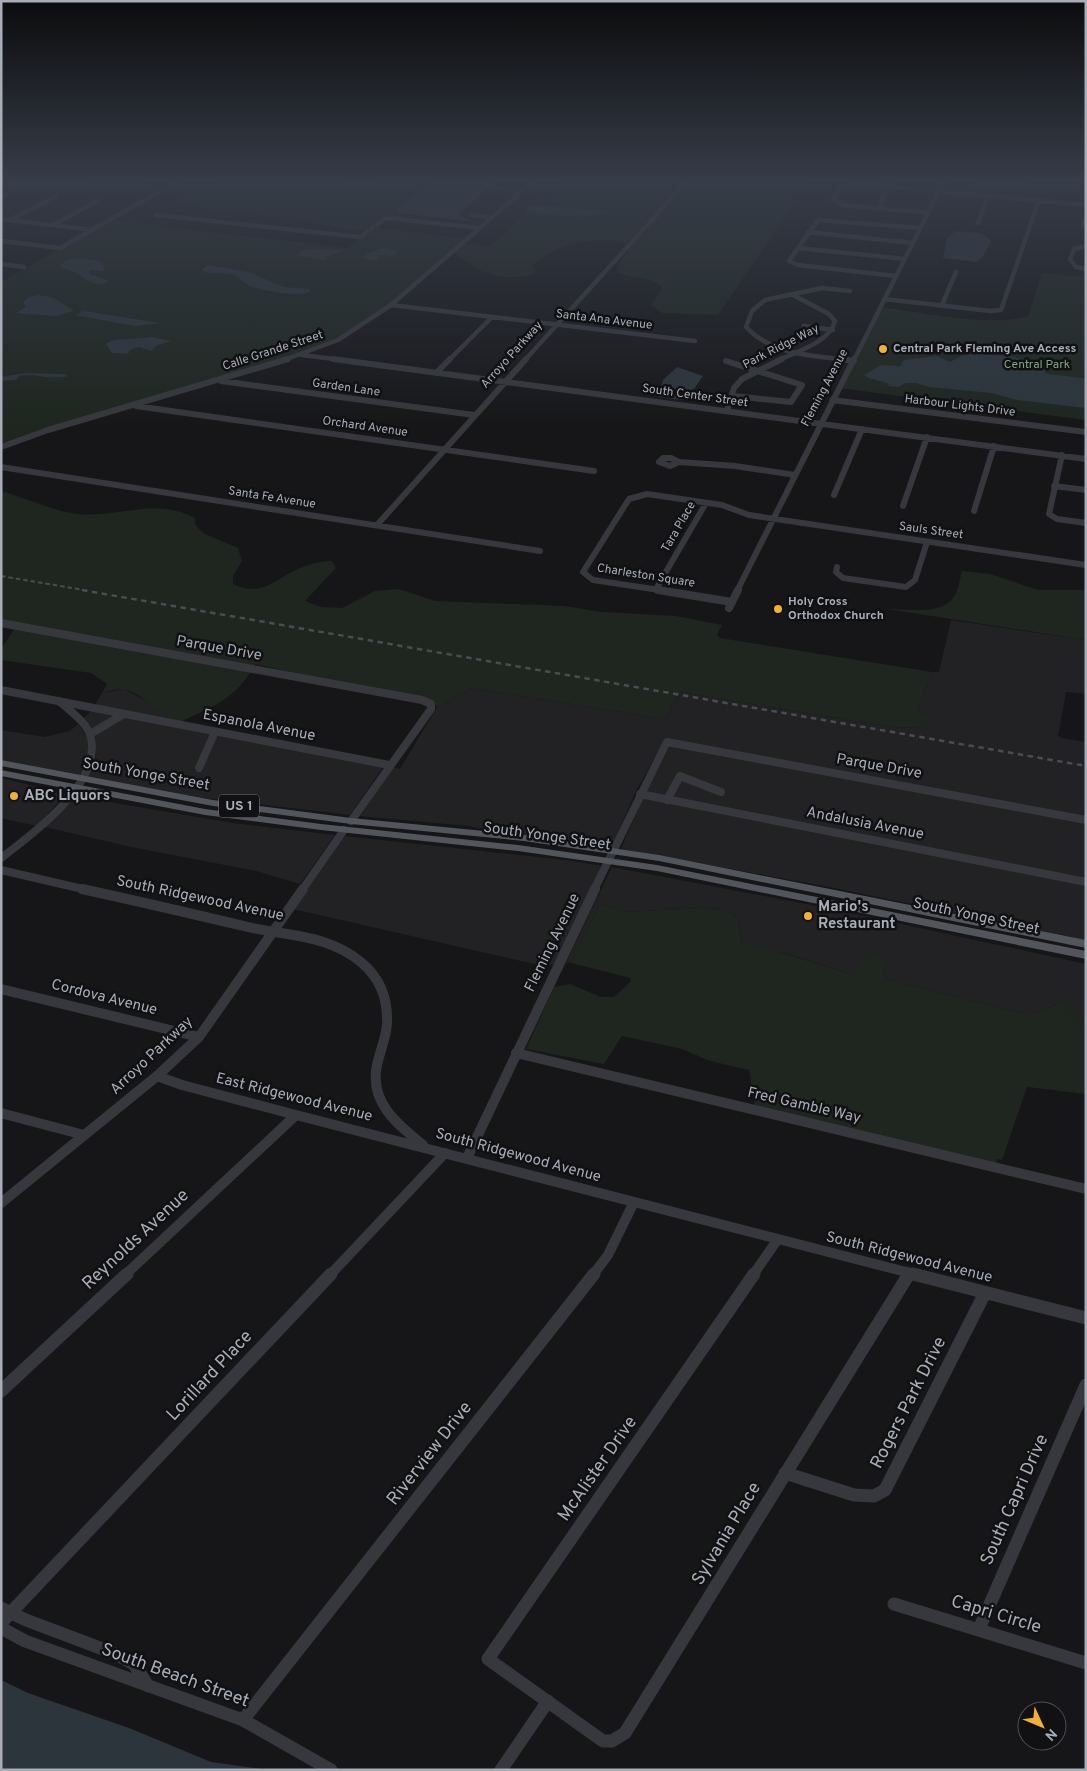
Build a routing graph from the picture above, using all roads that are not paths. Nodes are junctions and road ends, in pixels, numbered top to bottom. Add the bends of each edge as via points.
1 (1, 264) edge
2 (439, 264) edge
3 (612, 264) edge
4 (792, 264) edge
5 (903, 264) edge
6 (1018, 264) edge
7 (1073, 264) edge
8 (24, 267) dead end
9 (1086, 269) edge
10 (956, 272) dead end
11 (896, 276) junction
12 (850, 290) dead end
13 (791, 294) junction
14 (884, 299) junction
15 (391, 305) junction
16 (942, 306) junction
17 (492, 317) junction
18 (556, 325) junction
19 (804, 326) dead end
20 (833, 330) junction
21 (695, 341) dead end
22 (794, 352) junction
23 (302, 355) junction
24 (726, 360) dead end
25 (854, 361) junction
26 (756, 371) junction
27 (436, 374) junction
28 (216, 380) junction
29 (504, 383) junction
30 (733, 396) junction
31 (832, 400) junction
32 (133, 405) junction
33 (727, 411) junction
34 (474, 416) junction
35 (821, 423) junction
36 (862, 429) junction
37 (1086, 432) edge
38 (927, 438) junction
39 (994, 446) junction
40 (1, 447) edge
41 (443, 450) junction
42 (1062, 455) junction
43 (1086, 459) edge
44 (679, 462) dead end
45 (1, 467) edge
46 (594, 471) dead end
47 (795, 475) junction
48 (1054, 486) junction
49 (1086, 490) edge
50 (834, 495) dead end
51 (706, 503) junction
52 (903, 506) dead end
53 (974, 511) dead end
54 (772, 519) junction
55 (1086, 523) edge
56 (376, 526) junction
57 (927, 542) junction
58 (540, 551) dead end
59 (1086, 565) edge
60 (837, 566) dead end
61 (656, 589) junction
62 (731, 605) joint
63 (1, 624) edge
64 (1, 690) edge
65 (59, 701) junction
66 (124, 714) junction
67 (215, 732) junction
68 (90, 734) junction
69 (667, 742) joint
70 (1, 763) edge
71 (389, 765) junction
72 (199, 768) dead end
73 (1, 773) edge
74 (78, 784) junction
75 (721, 792) dead end
76 (640, 794) junction
77 (667, 800) junction
78 (1086, 820) edge
79 (351, 821) junction
80 (372, 823) junction
81 (321, 827) junction
82 (344, 830) junction
83 (613, 856) junction
84 (1, 858) edge
85 (1, 870) edge
86 (1086, 882) edge
87 (860, 909) junction
88 (929, 911) junction
89 (273, 929) junction
90 (1086, 944) edge
91 (1086, 955) edge
92 (1, 989) edge
93 (199, 1037) junction
94 (516, 1053) junction
95 (157, 1076) junction
96 (1, 1113) edge
97 (296, 1115) junction
98 (84, 1135) junction
99 (425, 1147) junction
100 (444, 1152) junction
101 (467, 1158) junction
102 (1086, 1189) edge
103 (634, 1202) junction
104 (1, 1203) edge
105 (778, 1239) junction
106 (909, 1274) junction
107 (985, 1293) junction
108 (1086, 1318) edge
109 (1086, 1385) edge
110 (1, 1391) edge
111 (785, 1473) junction
112 (894, 1604) dead end
113 (4, 1615) edge
114 (1, 1628) edge
115 (979, 1629) junction
116 (1086, 1663) edge
117 (148, 1686) junction
118 (548, 1700) junction
119 (243, 1720) junction
120 (332, 1770) edge
121 (501, 1770) edge

1 - 8 street
2 - 15 street, Calle Grande Street
3 - 18 street, Arroyo Parkway
4 - 11 street
5 - 11 street, Fleming Avenue
6 - 16 street via 1003,309 990,311
7 - 9 street
10 - 16 street
11 - 14 street, Fleming Avenue
12 - 13 street via 822,288
13 - 20 street, Park Ridge Way via 829,314 835,321
13 - 22 street via 757,304 746,327 756,338
14 - 16 street
14 - 25 street, Fleming Avenue
15 - 17 street, Santa Ana Avenue
15 - 23 street, Calle Grande Street via 338,340
17 - 18 street, Santa Ana Avenue
17 - 27 street
18 - 21 street, Santa Ana Avenue
18 - 29 street, Arroyo Parkway
19 - 20 street
20 - 22 street, Park Ridge Way via 824,338
22 - 25 street
22 - 26 street, Park Ridge Way
23 - 27 street, South Center Street
23 - 28 street, Calle Grande Street
24 - 26 street
25 - 31 street, Fleming Avenue
26 - 30 street, Park Ridge Way via 738,382
26 - 30 street via 802,385 790,402
27 - 29 street, South Center Street
28 - 32 street, Calle Grande Street
28 - 34 street, Garden Lane
29 - 33 street, South Center Street
29 - 34 street, Arroyo Parkway
30 - 33 street, Park Ridge Way
31 - 35 street, Fleming Avenue
31 - 37 street, Harbour Lights Drive
32 - 40 street, Calle Grande Street
32 - 41 street, Orchard Avenue
33 - 35 street, South Center Street
34 - 41 street, Arroyo Parkway
35 - 36 street, South Center Street
35 - 47 street, Fleming Avenue
36 - 38 street, South Center Street
36 - 50 street
38 - 39 street, South Center Street
38 - 52 street
39 - 42 street, South Center Street
39 - 53 street
41 - 46 street, Orchard Avenue
41 - 56 street, Arroyo Parkway
42 - 43 street, South Center Street
42 - 48 street
44 - 47 street
45 - 56 street, Santa Fe Avenue
47 - 54 street, Fleming Avenue
48 - 49 street
48 - 55 street via 1049,514 1057,519
51 - 54 street, Charleston Square via 728,506 749,516
51 - 61 street, Tara Place
51 - 61 street, Charleston Square via 647,494 633,496 583,572 593,580
54 - 57 street, Sauls Street
54 - 62 street, Fleming Avenue
56 - 58 street, Santa Fe Avenue
57 - 59 street, Sauls Street
57 - 60 street via 915,580 906,588 843,578 836,572
61 - 62 street, Charleston Square
63 - 71 street, Parque Drive via 431,704 431,709
64 - 65 street, Espanola Avenue
65 - 66 street, Espanola Avenue
65 - 68 street via 85,725
66 - 67 street, Espanola Avenue
66 - 68 street
67 - 71 street, Espanola Avenue
67 - 72 street
68 - 74 street via 90,764
69 - 76 street, Fleming Avenue
69 - 78 street, Parque Drive
70 - 74 main road, South Yonge Street / US 1
71 - 79 street
73 - 74 main road, South Yonge Street / US 1
74 - 79 main road, South Yonge Street / US 1
74 - 81 main road, South Yonge Street / US 1 via 196,810
74 - 84 street via 31,836
75 - 77 street via 680,776
76 - 77 street, Andalusia Avenue
76 - 83 street, Fleming Avenue
77 - 86 street, Andalusia Avenue
79 - 80 main road, South Yonge Street / US 1
79 - 81 main road
80 - 82 main road
80 - 83 main road, South Yonge Street / US 1 via 516,837
81 - 82 main road, South Yonge Street / US 1
82 - 83 main road, South Yonge Street / US 1
82 - 89 street, Arroyo Parkway
83 - 87 main road, South Yonge Street / US 1
83 - 88 main road, South Yonge Street / US 1 via 740,873
83 - 94 street, Fleming Avenue
85 - 89 street, South Ridgewood Avenue via 253,928
87 - 88 main road via 870,904
87 - 91 main road, South Yonge Street / US 1
88 - 90 main road, South Yonge Street / US 1
89 - 93 street, Arroyo Parkway
89 - 99 street, South Ridgewood Avenue via 329,943 355,957 374,974 384,989 388,1006 387,1026 375,1078 378,1096 398,1124
92 - 93 street, Cordova Avenue
93 - 95 street, Arroyo Parkway
94 - 101 street, Fleming Avenue
94 - 102 street, Fred Gamble Way
95 - 97 street, East Ridgewood Avenue
95 - 98 street, Arroyo Parkway
96 - 98 street
97 - 99 street, East Ridgewood Avenue
97 - 110 street, Reynolds Avenue
98 - 104 street, Arroyo Parkway
99 - 100 street, South Ridgewood Avenue
100 - 101 street, South Ridgewood Avenue
100 - 113 street, Lorillard Place
101 - 103 street, South Ridgewood Avenue
103 - 105 street, South Ridgewood Avenue
103 - 119 street, Riverview Drive via 608,1255 596,1271
105 - 106 street, South Ridgewood Avenue
105 - 118 street, McAlister Drive via 488,1659
106 - 107 street, South Ridgewood Avenue
106 - 111 street, Sylvania Place
107 - 108 street, South Ridgewood Avenue
107 - 111 street, Rogers Park Drive via 885,1490 874,1496 854,1495
109 - 115 street, South Capri Drive
111 - 118 street, Sylvania Place via 625,1733 612,1741 603,1741
112 - 115 street, Capri Circle
113 - 117 street via 116,1654 142,1672
114 - 117 street, South Beach Street via 25,1641
115 - 116 street, Capri Circle
117 - 119 street, South Beach Street
118 - 121 street
119 - 120 street, South Beach Street

